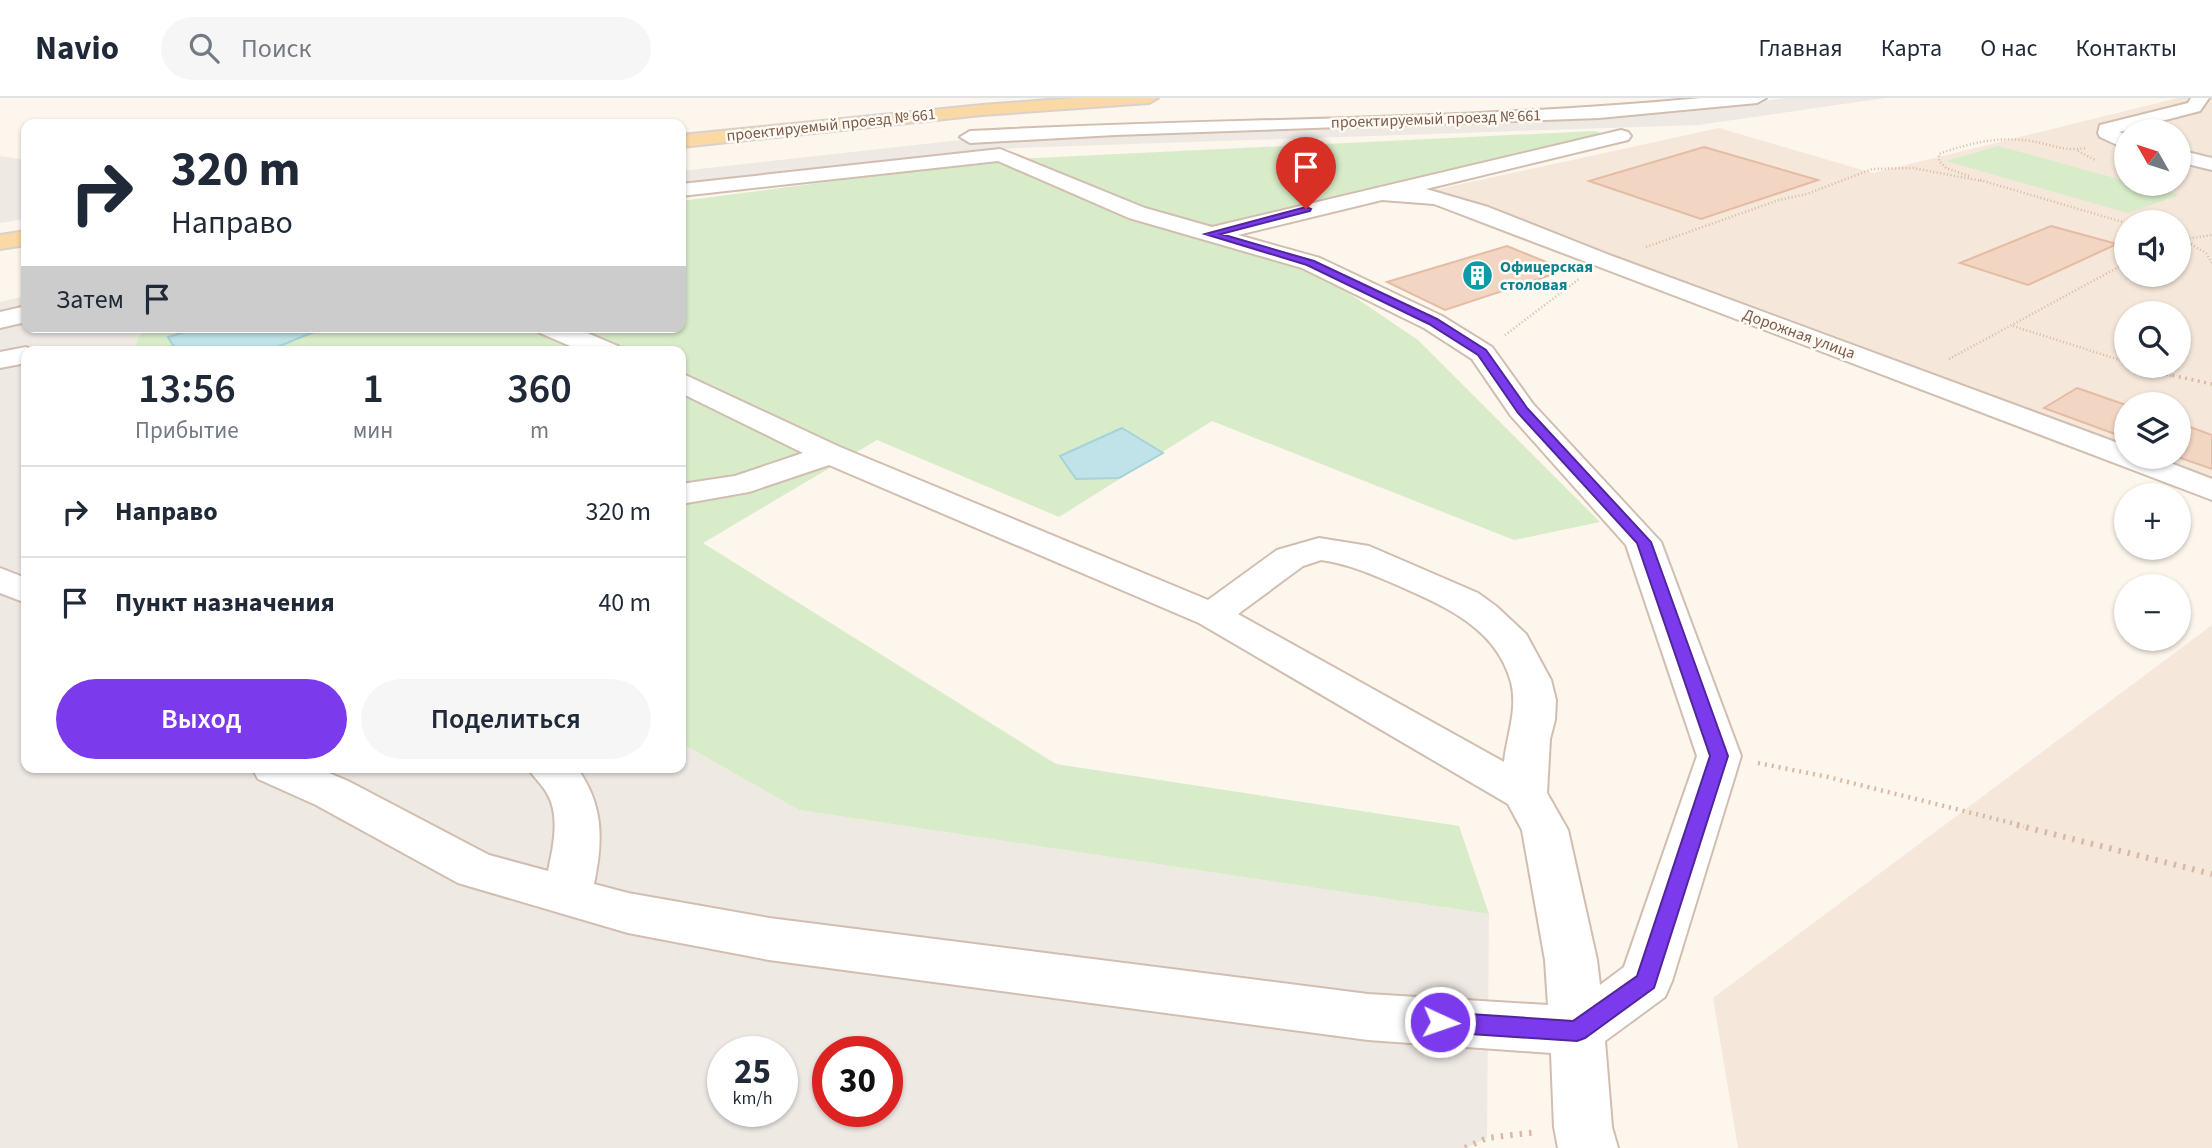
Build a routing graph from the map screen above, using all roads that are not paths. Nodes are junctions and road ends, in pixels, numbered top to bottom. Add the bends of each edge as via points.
1 (1149, 98) edge
2 (2200, 98) edge
3 (1746, 99) edge
4 (2147, 119) edge
5 (2114, 127) edge
6 (1622, 136) dead end
7 (2114, 137) edge
8 (956, 138) dead end
9 (686, 140) edge
10 (2191, 159) edge
11 (2212, 164) edge
12 (686, 189) edge
13 (1384, 194) junction
14 (1210, 234) junction
15 (21, 239) edge
16 (0, 242) edge
17 (21, 315) edge
18 (0, 320) edge
19 (563, 333) edge
20 (594, 346) edge
21 (21, 356) edge
22 (0, 360) edge
23 (686, 386) edge
24 (829, 454) junction
25 (2212, 490) edge
26 (686, 494) edge
27 (0, 579) edge
28 (21, 590) edge
29 (1212, 615) junction
30 (286, 773) edge
31 (556, 773) edge
32 (1524, 793) junction
33 (566, 896) junction
34 (1577, 1031) junction
35 (1586, 1138) edge

1 - 9 main road, проектируемый проезд № 661
2 - 4 street via 2194,107
3 - 8 street, проектируемый проезд № 661 via 1599,113
5 - 7 street via 2107,133
6 - 13 street
10 - 11 street
12 - 14 street via 1000,155 1137,213
13 - 14 street
13 - 25 street, Дорожная улица via 1439,198
14 - 34 street via 1311,263 1433,322 1482,353 1522,410 1643,542 1719,756 1646,981
15 - 16 main road
17 - 18 street
19 - 20 street
21 - 22 street
23 - 24 street
24 - 26 street via 778,475
24 - 29 street
27 - 28 street
29 - 32 street
29 - 32 street via 1290,558 1319,549 1356,554 1465,601 1512,643 1531,680 1534,720
30 - 33 street via 475,870
31 - 33 street via 577,811 578,845
32 - 34 street via 1545,830 1571,960
33 - 34 street via 628,913 796,942 1368,1017
34 - 35 street

